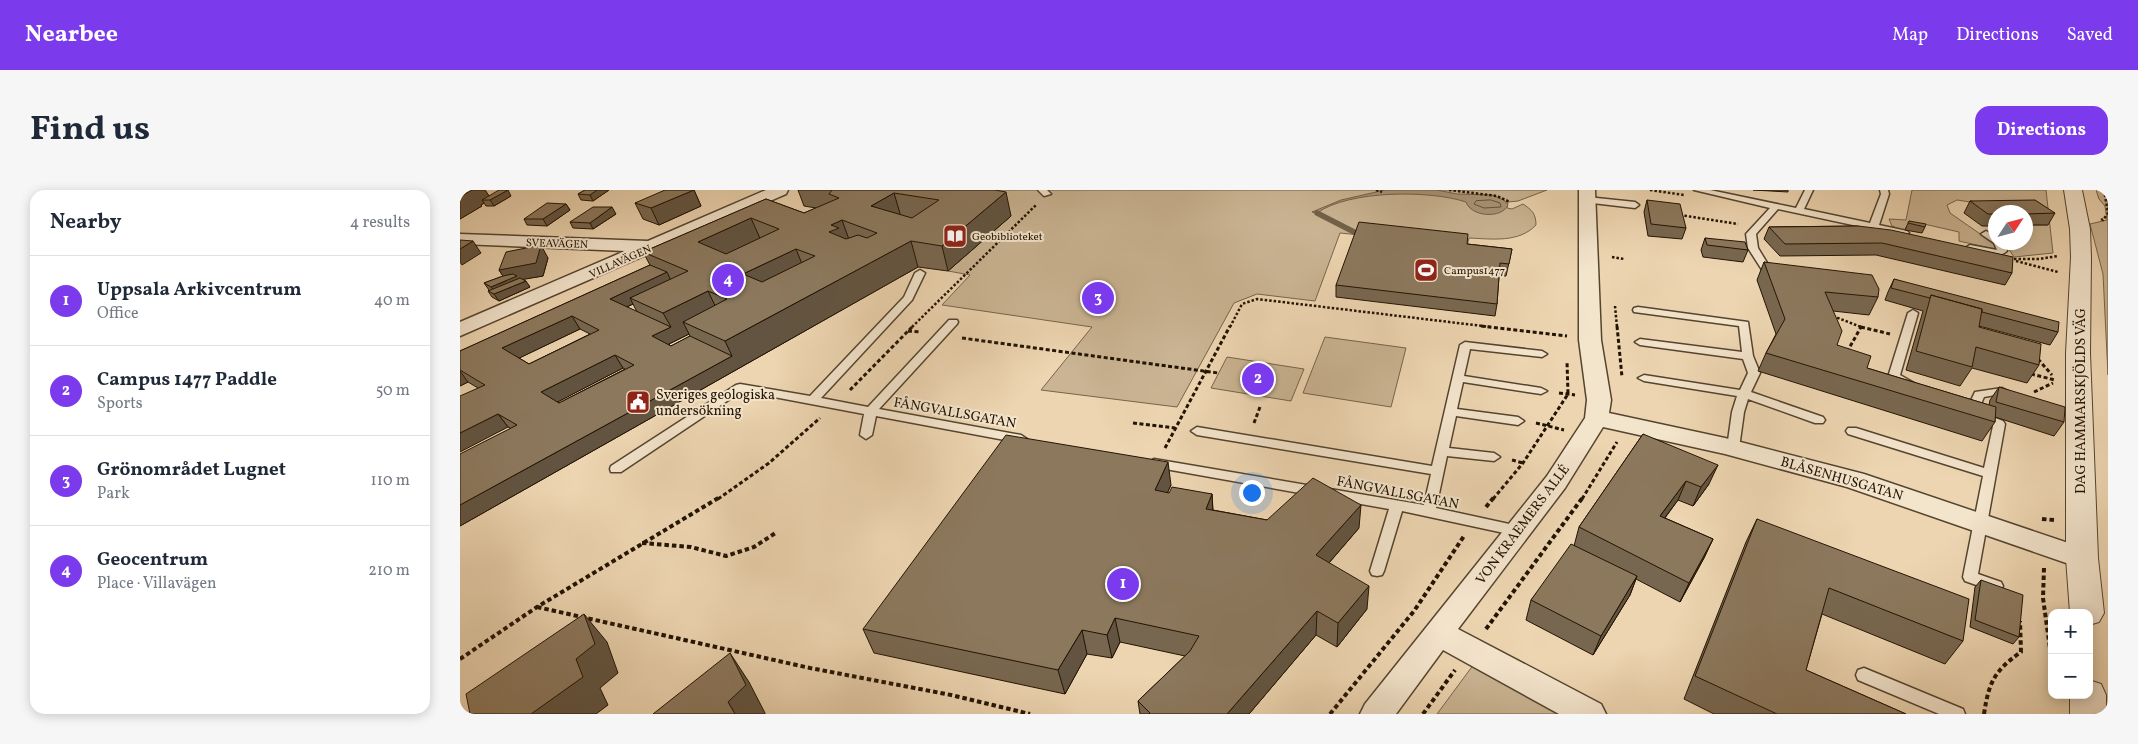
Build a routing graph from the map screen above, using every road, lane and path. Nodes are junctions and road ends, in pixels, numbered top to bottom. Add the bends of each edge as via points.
1 (780, 190) edge
2 (1377, 190) edge
3 (1449, 190) edge
4 (1698, 190) edge
5 (1809, 190) edge
6 (1884, 190) edge
7 (2073, 190) edge
8 (2104, 190) edge
9 (1045, 192) edge
10 (1382, 192) dead end
11 (1587, 195) edge
12 (1510, 202) dead end
13 (1635, 205) dead end
14 (1776, 206) junction
15 (1799, 210) junction
16 (1678, 215) edge
17 (2103, 220) dead end
18 (1874, 226) junction
19 (1756, 227) junction
20 (1910, 234) edge
21 (460, 239) edge
22 (1964, 246) edge
23 (653, 247) junction
24 (2002, 250) edge
25 (1612, 257) dead end
26 (2006, 258) edge
27 (2013, 258) edge
28 (1624, 259) dead end
29 (2072, 265) junction
30 (1766, 271) edge
31 (920, 273) dead end
32 (1638, 310) dead end
33 (1826, 313) edge
34 (1913, 313) dead end
35 (953, 322) dead end
36 (1861, 327) junction
37 (460, 330) edge
38 (908, 331) junction
39 (941, 335) junction
40 (1906, 338) junction
41 (1590, 340) junction
42 (1640, 342) dead end
43 (1542, 354) dead end
44 (1748, 356) junction
45 (1845, 356) edge
46 (2038, 359) edge
47 (1206, 372) junction
48 (1218, 373) dead end
49 (2031, 374) edge
50 (1458, 378) junction
51 (1644, 378) dead end
52 (2058, 381) junction
53 (1920, 388) edge
54 (1541, 391) dead end
55 (2002, 391) edge
56 (2034, 392) dead end
57 (1744, 394) junction
58 (812, 401) junction
59 (835, 406) junction
60 (1260, 407) dead end
61 (871, 412) junction
62 (1451, 412) junction
63 (1819, 420) dead end
64 (1255, 421) dead end
65 (1518, 421) dead end
66 (1133, 423) dead end
67 (1548, 426) dead end
68 (1591, 427) junction
69 (1175, 428) junction
70 (1198, 431) dead end
71 (1852, 431) dead end
72 (866, 435) dead end
73 (1033, 441) edge
74 (1625, 444) dead end
75 (1733, 448) junction
76 (1442, 451) junction
77 (1494, 458) dead end
78 (1138, 460) edge
79 (1157, 464) junction
80 (616, 470) dead end
81 (1438, 471) junction
82 (1990, 474) junction
83 (1397, 506) junction
84 (1429, 511) junction
85 (1981, 522) junction
86 (1518, 531) junction
87 (777, 532) dead end
88 (642, 543) junction
89 (2082, 558) junction
90 (2036, 565) dead end
91 (2044, 569) dead end
92 (1377, 571) dead end
93 (2011, 591) joint
94 (537, 607) junction
95 (2087, 609) edge
96 (1438, 633) junction
97 (460, 659) edge
98 (1864, 675) dead end
99 (2088, 699) edge
100 (1030, 714) edge
101 (1377, 714) edge
102 (1589, 714) edge
103 (1956, 714) edge
104 (1984, 714) edge
105 (2088, 714) edge

1 - 23 street, VILLAVÄGEN
2 - 10 path
3 - 12 path via 1499,196
4 - 14 lane
5 - 15 lane
6 - 18 lane
7 - 29 street, DAG HAMMARSKJÖLDS VÄG via 2080,229
8 - 17 path via 2108,213
9 - 38 path
11 - 13 lane
11 - 41 street, VON KRAEMERS ALLÉ
14 - 15 lane
14 - 19 lane
15 - 18 lane
16 - 19 path
18 - 20 lane
19 - 30 lane via 1751,234 1753,248
21 - 23 street, SVEAVÄGEN
22 - 24 lane via 1999,253
23 - 37 street, VILLAVÄGEN
25 - 28 path
26 - 29 path
27 - 29 path via 2040,259 2066,254
29 - 89 street, DAG HAMMARSKJÖLDS VÄG via 2078,353
31 - 58 lane via 908,298
32 - 44 lane via 1744,324
33 - 36 path
34 - 40 lane
35 - 39 lane
36 - 40 path
36 - 45 path
38 - 39 path
38 - 59 path
39 - 47 path
39 - 61 lane
40 - 53 lane via 1894,377
41 - 47 path via 1257,299 1242,304
41 - 68 street, VON KRAEMERS ALLÉ via 1599,400
42 - 44 lane
43 - 50 lane via 1465,345
44 - 57 lane via 1754,373
46 - 52 path
47 - 48 path
47 - 69 path
49 - 52 path
50 - 54 lane
50 - 62 lane
51 - 57 lane
52 - 56 path
55 - 82 lane via 1979,394 1968,409 1999,424
57 - 63 lane
57 - 75 lane
58 - 59 lane, FÅNGVALLSGATAN
58 - 80 lane, FÅNGVALLSGATAN via 740,387
59 - 61 lane, FÅNGVALLSGATAN
59 - 88 path via 769,463 722,496
60 - 64 path
61 - 72 lane
61 - 73 lane, FÅNGVALLSGATAN
62 - 65 lane
62 - 76 lane
66 - 69 path
67 - 68 path
68 - 74 path
68 - 75 street, BLÅSENHUSGATAN
68 - 86 street, VON KRAEMERS ALLÉ via 1556,482
69 - 79 path
70 - 81 lane
71 - 82 lane
75 - 85 street, BLÅSENHUSGATAN via 1854,480
76 - 77 lane
76 - 81 lane
78 - 79 lane, FÅNGVALLSGATAN
79 - 83 lane, FÅNGVALLSGATAN
81 - 84 lane
82 - 85 lane
83 - 84 lane, FÅNGVALLSGATAN
83 - 92 lane
84 - 86 lane, FÅNGVALLSGATAN
85 - 89 street, BLÅSENHUSGATAN
85 - 93 lane via 1970,577
86 - 96 street, VON KRAEMERS ALLÉ
87 - 88 path via 754,547 726,556 691,547
88 - 94 path
89 - 95 street, DAG HAMMARSKJÖLDS VÄG
90 - 91 path
93 - 104 path via 2020,594 2021,652 2001,665 1989,684
94 - 97 path
94 - 100 path
96 - 101 street, VON KRAEMERS ALLÉ
96 - 102 street
98 - 103 lane
99 - 105 street

